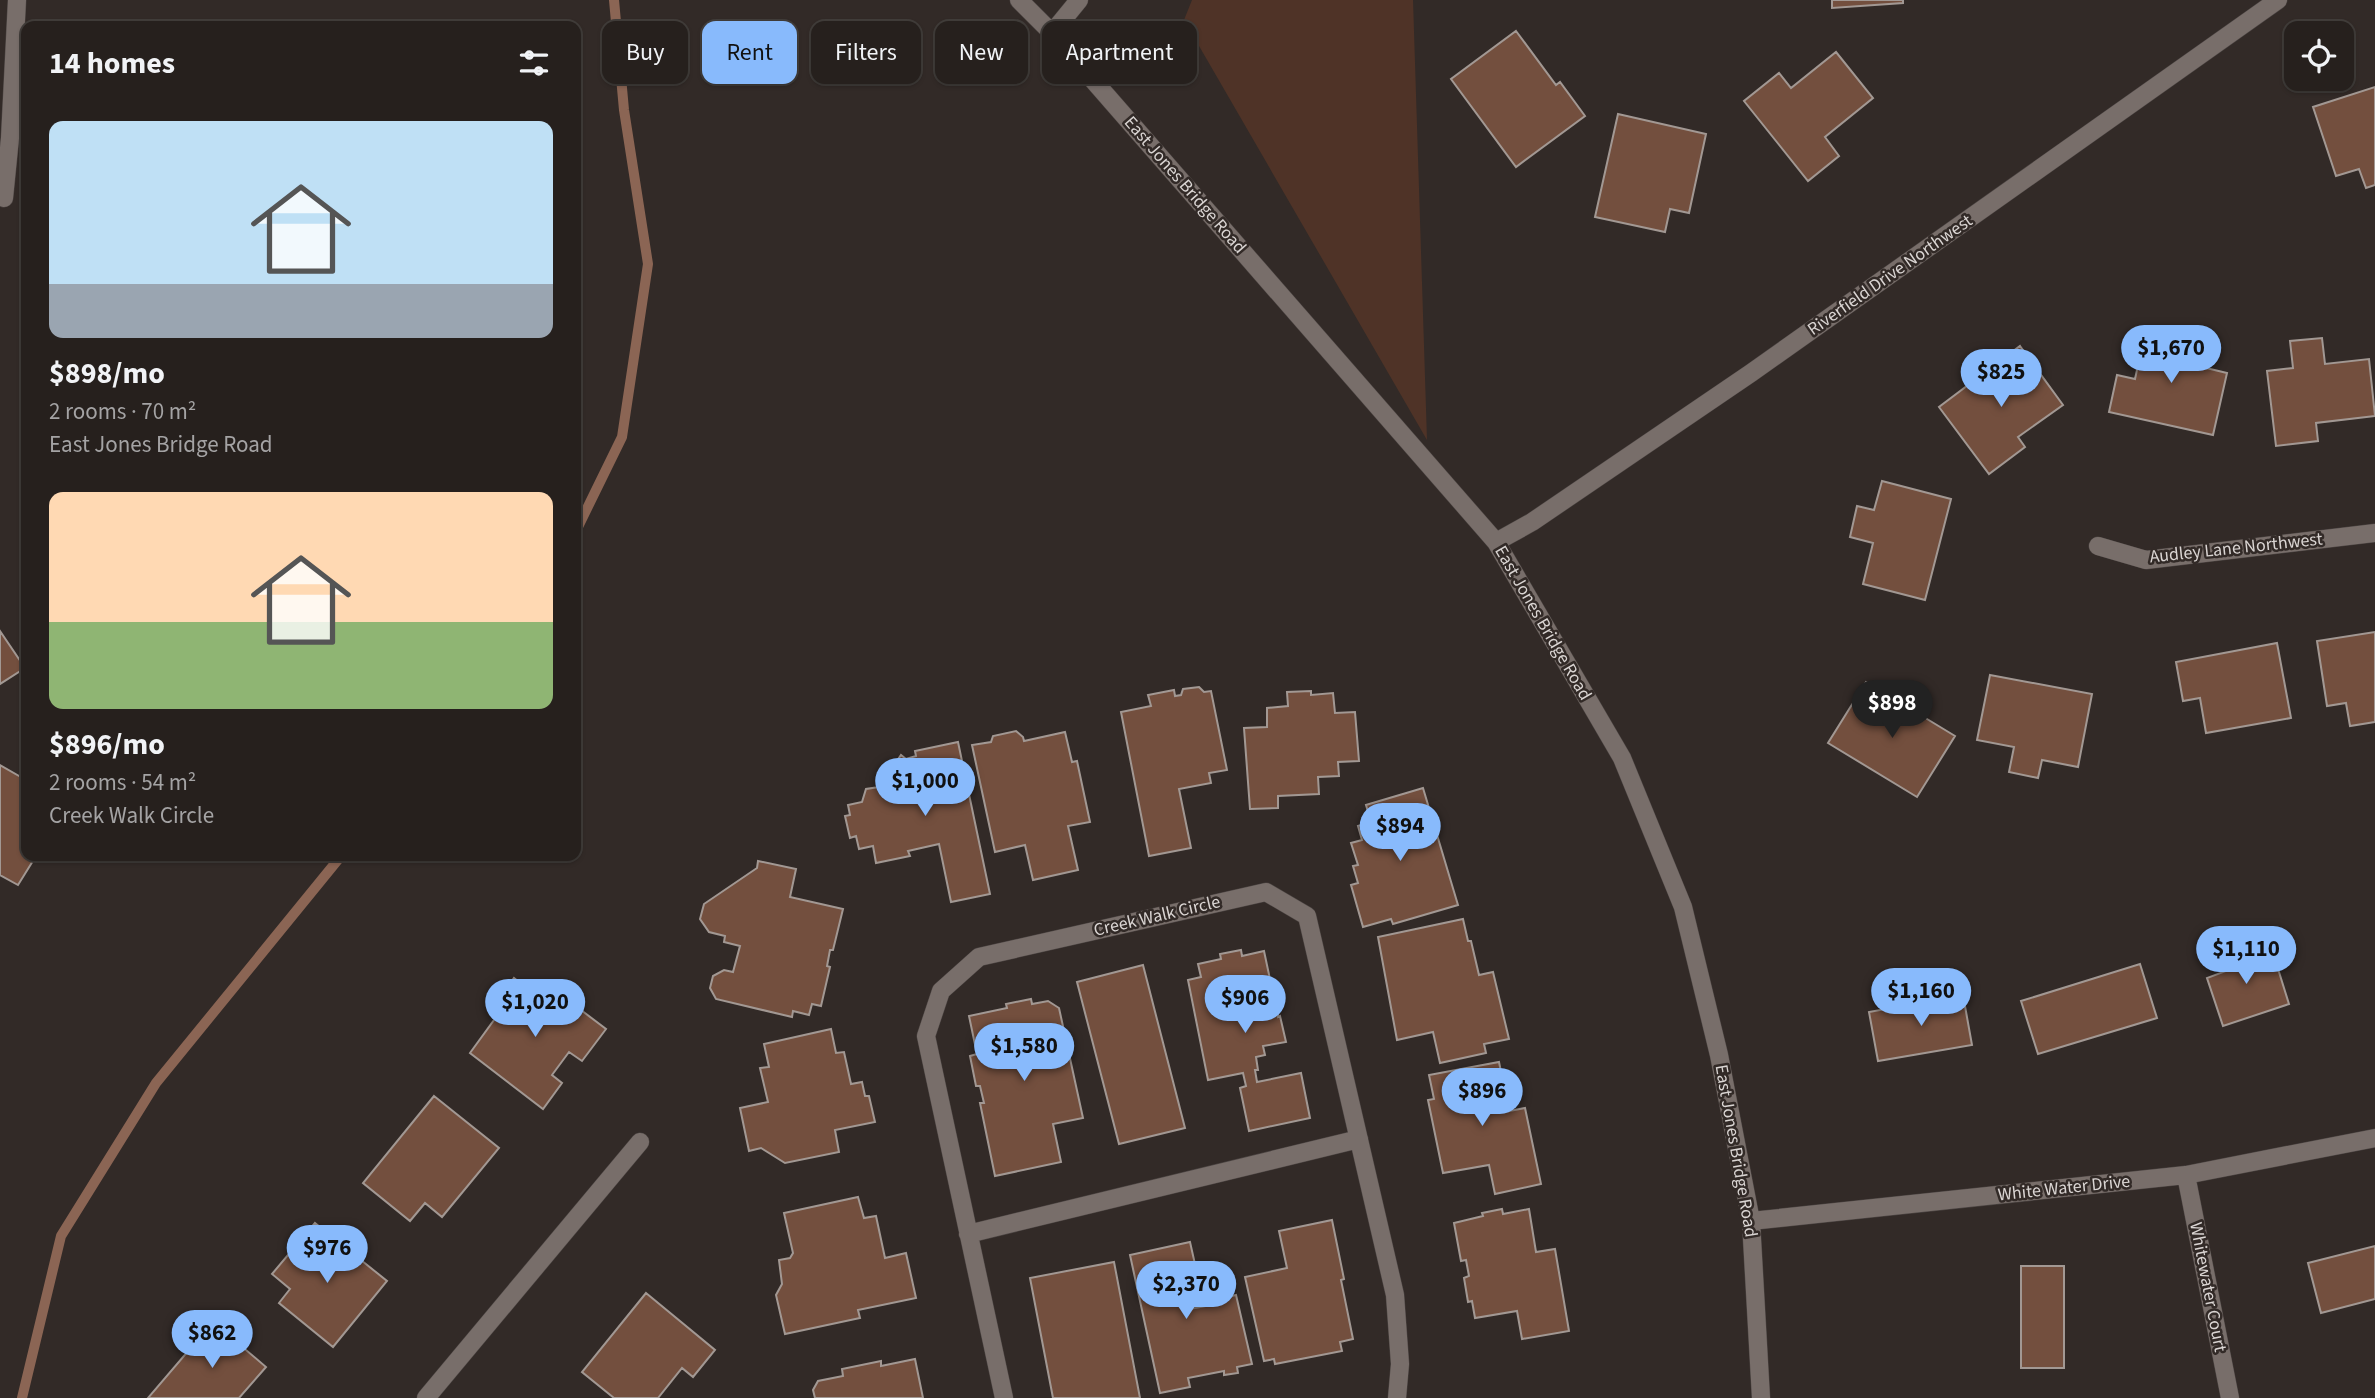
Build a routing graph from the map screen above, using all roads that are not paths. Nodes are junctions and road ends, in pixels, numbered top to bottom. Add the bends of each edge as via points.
1 (17, 0) edge
2 (1019, 0) edge
3 (1079, 0) edge
4 (2278, 0) edge
5 (1062, 21) edge
6 (1042, 23) edge
7 (1096, 84) edge
8 (4, 198) dead end
9 (2375, 533) edge
10 (1496, 542) junction
11 (2098, 546) dead end
12 (2375, 1138) edge
13 (1359, 1139) junction
14 (640, 1142) dead end
15 (2186, 1175) junction
16 (1751, 1221) junction
17 (968, 1234) junction
18 (426, 1398) edge
19 (1004, 1398) edge
20 (1397, 1398) edge
21 (1761, 1398) edge
22 (2230, 1398) edge

1 - 8 street
2 - 6 street, East Jones Bridge Road
3 - 5 street
4 - 10 street, Riverfield Drive Northwest via 1751,373
7 - 10 street, East Jones Bridge Road
9 - 11 street, Audley Lane Northwest via 2146,560
10 - 16 street, East Jones Bridge Road via 1622,758 1683,907 1719,1055
12 - 15 street, White Water Drive
13 - 17 street
13 - 17 street, Creek Walk Circle via 1307,916 1266,892 979,957 941,990 926,1036
13 - 20 street, Creek Walk Circle via 1395,1295
14 - 18 street
15 - 16 street, White Water Drive
15 - 22 street, Whitewater Court
16 - 21 street, East Jones Bridge Road
17 - 19 street, Creek Walk Circle

